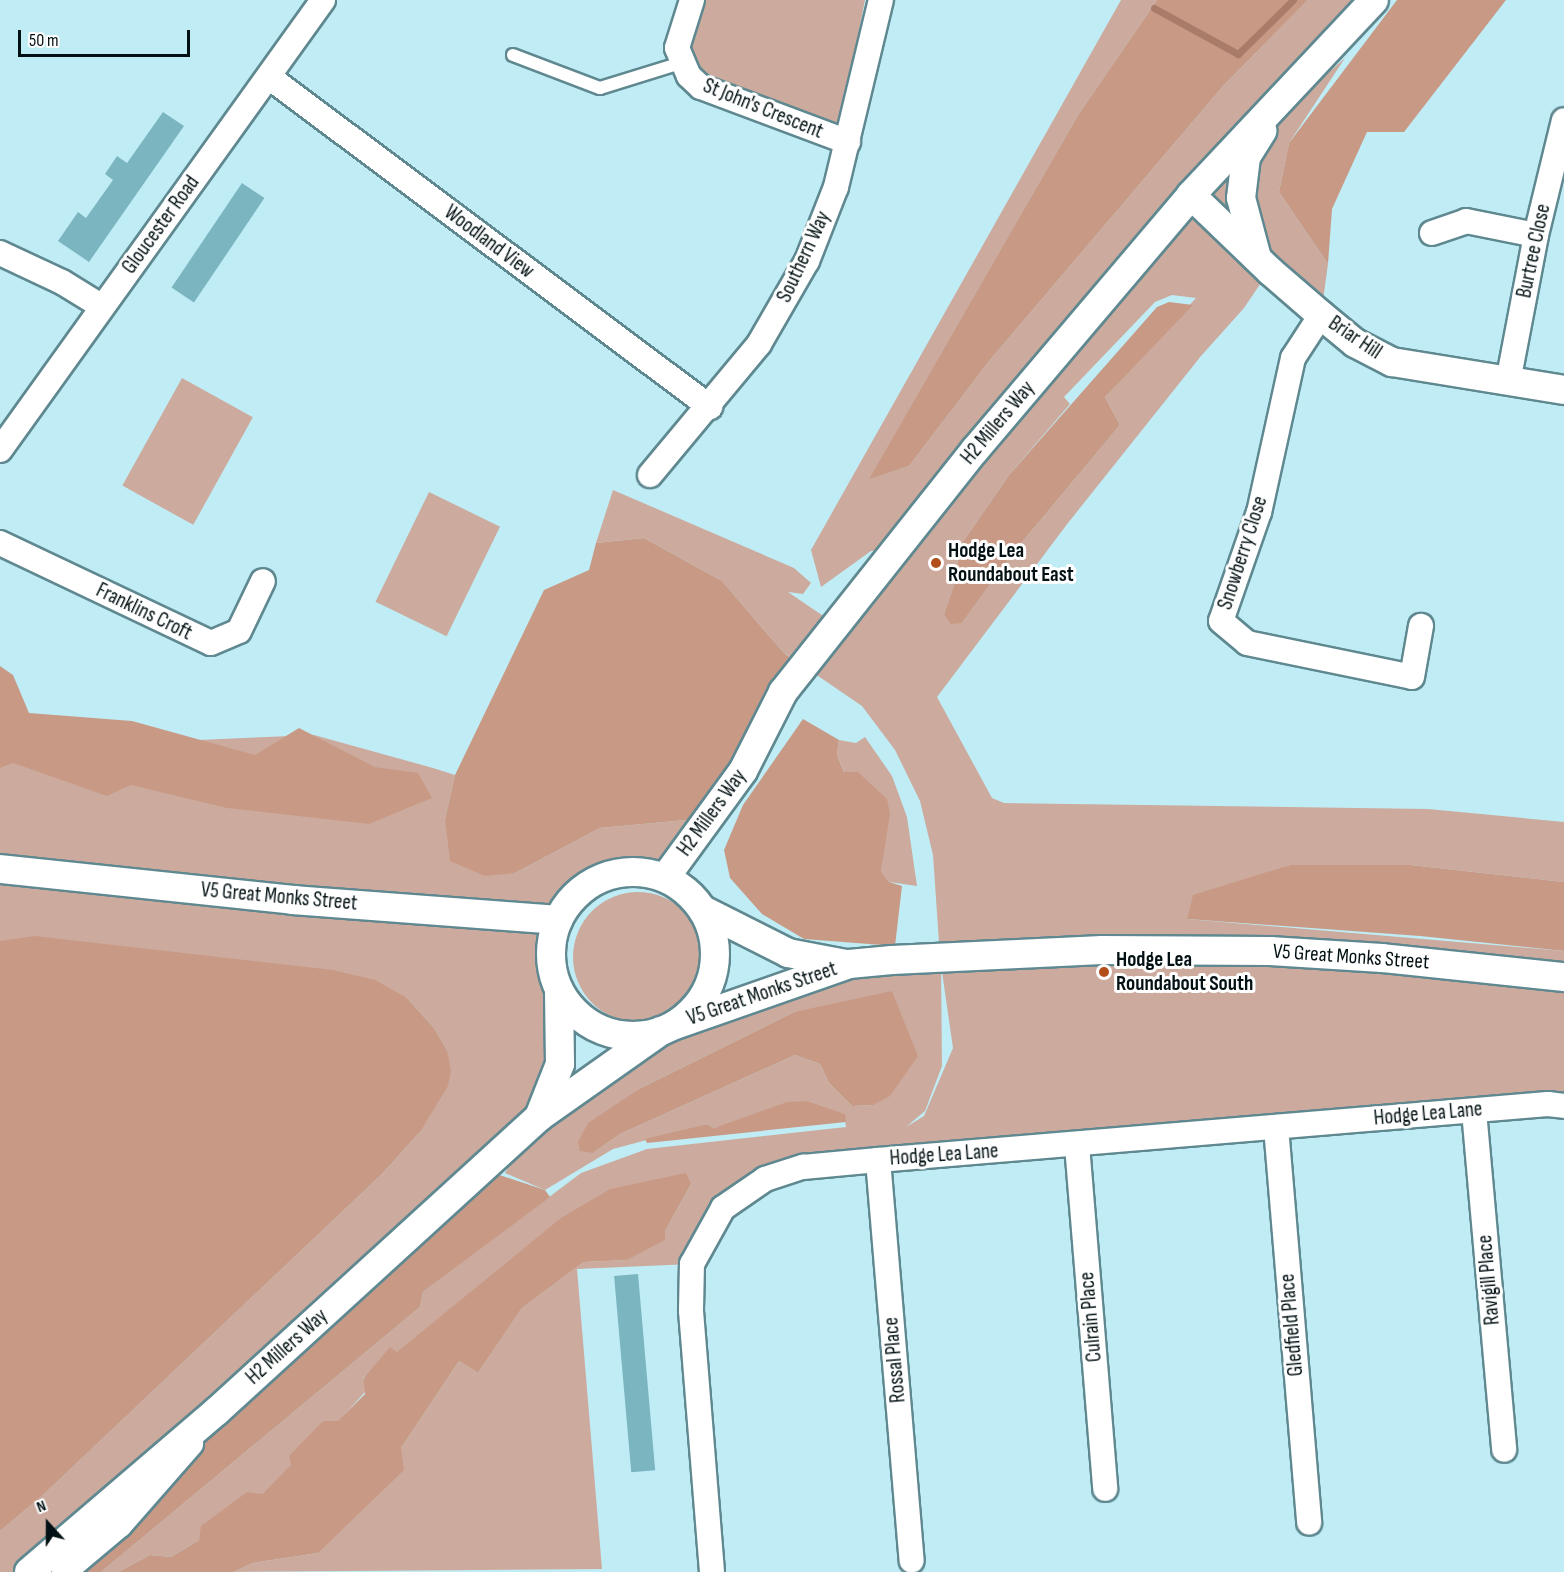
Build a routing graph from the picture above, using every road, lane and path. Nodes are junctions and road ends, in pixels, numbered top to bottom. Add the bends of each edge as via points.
1 (323, 0) edge
2 (692, 0) edge
3 (881, 0) edge
4 (1374, 0) edge
5 (513, 55) dead end
6 (681, 63) junction
7 (269, 77) junction
8 (1288, 88) junction
9 (1564, 120) edge
10 (848, 142) junction
11 (1191, 195) junction
12 (1432, 233) dead end
13 (1536, 234) junction
14 (0, 253) edge
15 (1258, 260) junction
16 (101, 306) junction
17 (1321, 315) junction
18 (1508, 382) junction
19 (1564, 390) edge
20 (710, 407) junction
21 (0, 450) edge
22 (650, 475) dead end
23 (0, 543) edge
24 (263, 580) dead end
25 (1421, 627) dead end
26 (0, 869) edge
27 (665, 878) junction
28 (703, 910) junction
29 (558, 920) junction
30 (849, 964) junction
31 (1564, 977) edge
32 (559, 990) junction
33 (668, 1028) junction
34 (1556, 1105) edge
35 (1474, 1111) junction
36 (539, 1117) junction
37 (1276, 1127) junction
38 (1077, 1145) junction
39 (878, 1160) junction
40 (216, 1411) junction
41 (1504, 1450) dead end
42 (1105, 1489) dead end
43 (1309, 1523) dead end
44 (912, 1561) dead end
45 (29, 1572) edge
46 (64, 1572) edge
47 (712, 1572) edge

1 - 7 street, Gloucester Road
2 - 6 street, St John's Crescent via 679,31 677,48
3 - 10 street, Southern Way
4 - 8 street, H2 Millers Way
5 - 6 lane via 600,88
6 - 10 street, St John's Crescent via 701,87
7 - 16 street, Gloucester Road
7 - 20 street, Woodland View
8 - 11 street, H2 Millers Way
8 - 15 street via 1246,157 1242,198
9 - 13 street, Burtree Close
10 - 20 street, Southern Way via 836,187 807,261 759,344
11 - 15 street, Briar Hill
11 - 27 street, H2 Millers Way via 975,450 783,693 743,771
12 - 13 street via 1466,220
13 - 18 street, Burtree Close
14 - 16 street via 62,282
15 - 17 street, Briar Hill
16 - 21 street, Gloucester Road
17 - 18 street, Briar Hill via 1355,343 1392,362
17 - 25 street, Snowberry Close via 1293,358 1259,512 1221,621 1247,643 1412,676
18 - 19 street, Briar Hill
20 - 22 street, Southern Way
23 - 24 street, Franklins Croft via 211,643 239,631
26 - 29 street, V5 Great Monks Street via 293,900
27 - 28 street via 687,891
27 - 29 street via 630,872 600,879 583,889
28 - 30 street, V5 Great Monks Street via 788,953
28 - 33 street via 715,945 713,973 702,999
29 - 32 street via 551,951
30 - 31 street, V5 Great Monks Street via 1102,950 1270,951
30 - 33 street, V5 Great Monks Street
32 - 33 street via 580,1017 610,1033 635,1035
32 - 36 street, H2 Millers Way via 561,1064
33 - 36 street, H2 Millers Way
34 - 35 street, Hodge Lea Lane
35 - 37 street, Hodge Lea Lane
35 - 41 street, Ravigill Place
36 - 40 street, H2 Millers Way
37 - 38 street, Hodge Lea Lane
37 - 43 street, Gledfield Place
38 - 39 street, Hodge Lea Lane
38 - 42 street, Culrain Place
39 - 44 street, Rossal Place
39 - 47 street, Hodge Lea Lane via 803,1167 765,1179 723,1208 692,1264 691,1310
40 - 45 street, H2 Millers Way
40 - 46 street via 160,1483 120,1525

